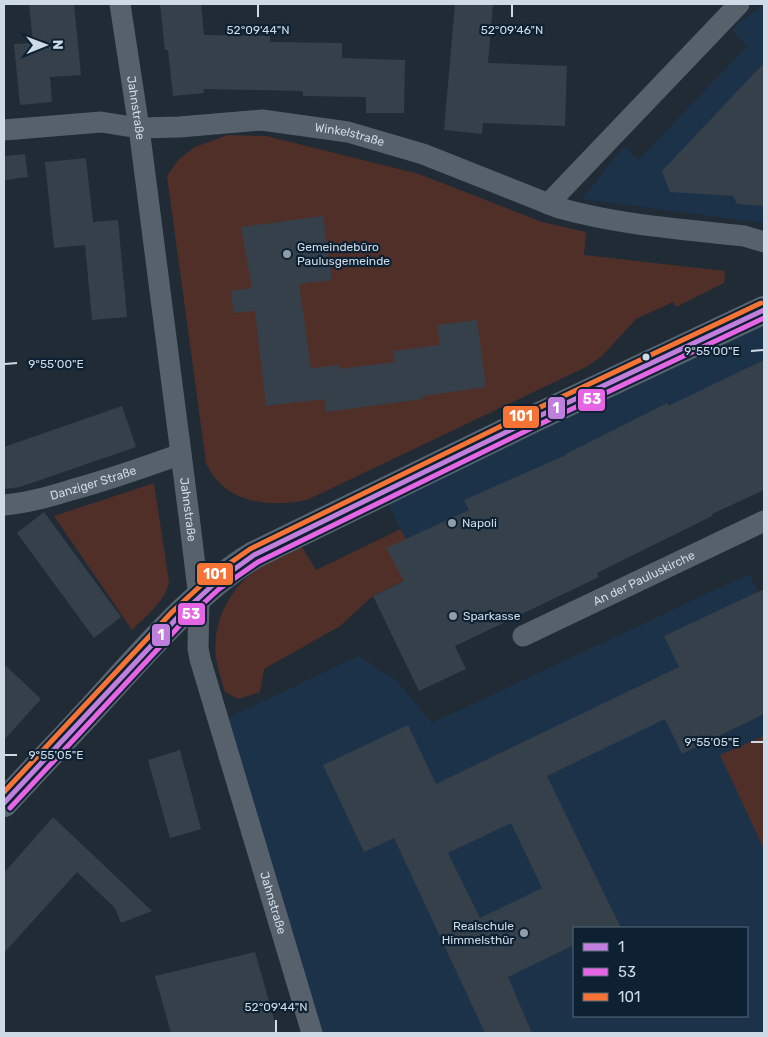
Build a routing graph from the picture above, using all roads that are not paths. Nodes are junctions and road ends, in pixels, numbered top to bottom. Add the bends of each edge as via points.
1 (120, 4) edge
2 (739, 4) edge
3 (138, 128) junction
4 (4, 130) edge
5 (548, 204) junction
6 (764, 242) edge
7 (764, 310) edge
8 (181, 454) junction
9 (4, 505) edge
10 (764, 521) edge
11 (198, 598) junction
12 (523, 636) dead end
13 (4, 803) edge
14 (312, 1033) edge

1 - 3 street, Jahnstraße
2 - 5 street
3 - 4 street, Winkelstraße via 101,122
3 - 5 street, Winkelstraße via 262,120 348,132 423,154
3 - 8 street, Jahnstraße
5 - 6 street, Winkelstraße via 617,222 744,236
7 - 11 street via 254,555
8 - 9 street, Danziger Straße via 55,495
8 - 11 street, Jahnstraße
10 - 12 street, An der Pauluskirche
11 - 13 street via 148,646
11 - 14 street, Jahnstraße via 200,659

